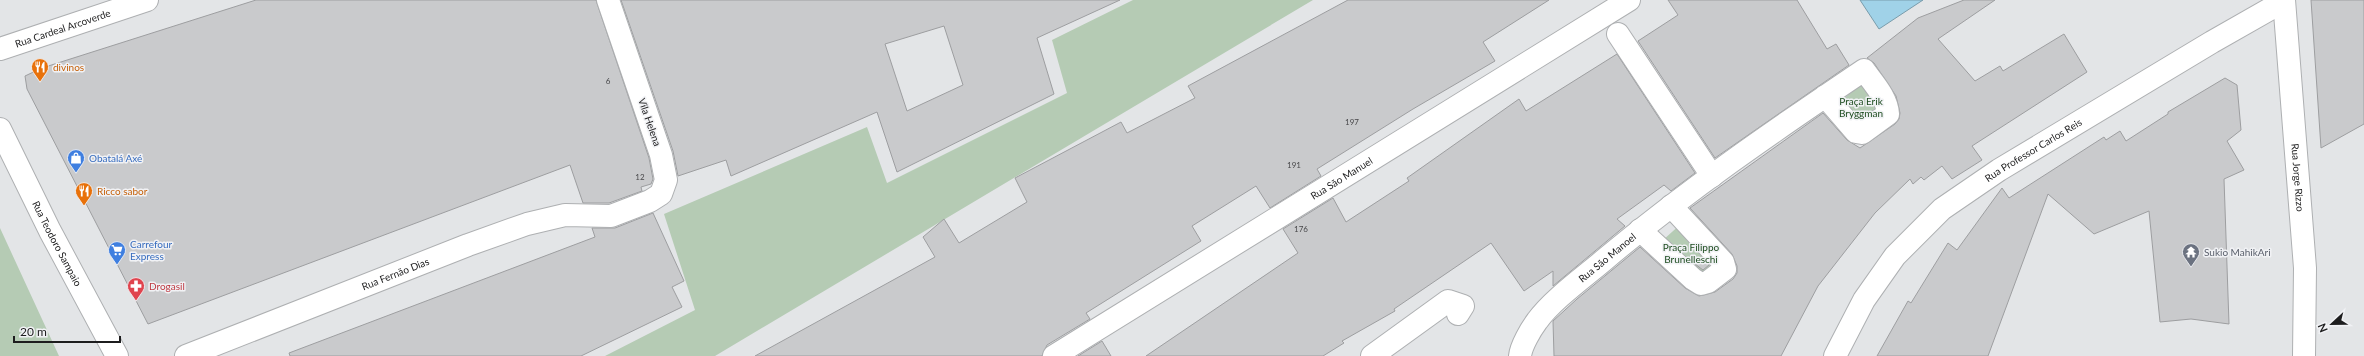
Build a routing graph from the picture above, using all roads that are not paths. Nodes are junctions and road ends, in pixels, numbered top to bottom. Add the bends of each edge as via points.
1 (147, 0) edge
2 (608, 0) edge
3 (1629, 0) edge
4 (2284, 1) edge
5 (1618, 34) dead end
6 (0, 49) edge
7 (1825, 96) junction
8 (0, 129) edge
9 (1712, 176) junction
10 (1671, 206) junction
11 (611, 216) joint
12 (1640, 230) junction
13 (1458, 314) dead end
14 (118, 356) edge
15 (186, 356) edge
16 (1054, 356) edge
17 (1372, 356) edge
18 (1520, 356) edge
19 (1835, 356) edge
20 (2304, 356) edge

1 - 6 street, Rua Cardeal Arcoverde
2 - 11 street, Vila Helena via 661,155 666,180 661,194
3 - 16 street, Rua São Manuel
4 - 19 street, Rua Professor Carlos Reis via 2006,166 1942,209 1895,256 1864,300
4 - 20 street, Rua Jorge Rizzo via 2305,268
5 - 9 street
7 - 7 street, Rua São Manoel via 1864,70 1888,107 1888,114 1871,128 1862,133 1856,132
7 - 9 street, Rua São Manoel
8 - 14 street, Rua Teodoro Sampaio via 50,231
9 - 10 street, Rua São Manoel
10 - 12 street, Rua São Manoel
10 - 12 street via 1723,262 1725,269 1702,284 1693,279
11 - 15 street, Rua Fernão Dias via 565,215 527,224
12 - 18 street, Rua São Manoel via 1568,290 1537,320
13 - 17 street via 1463,306 1448,300

